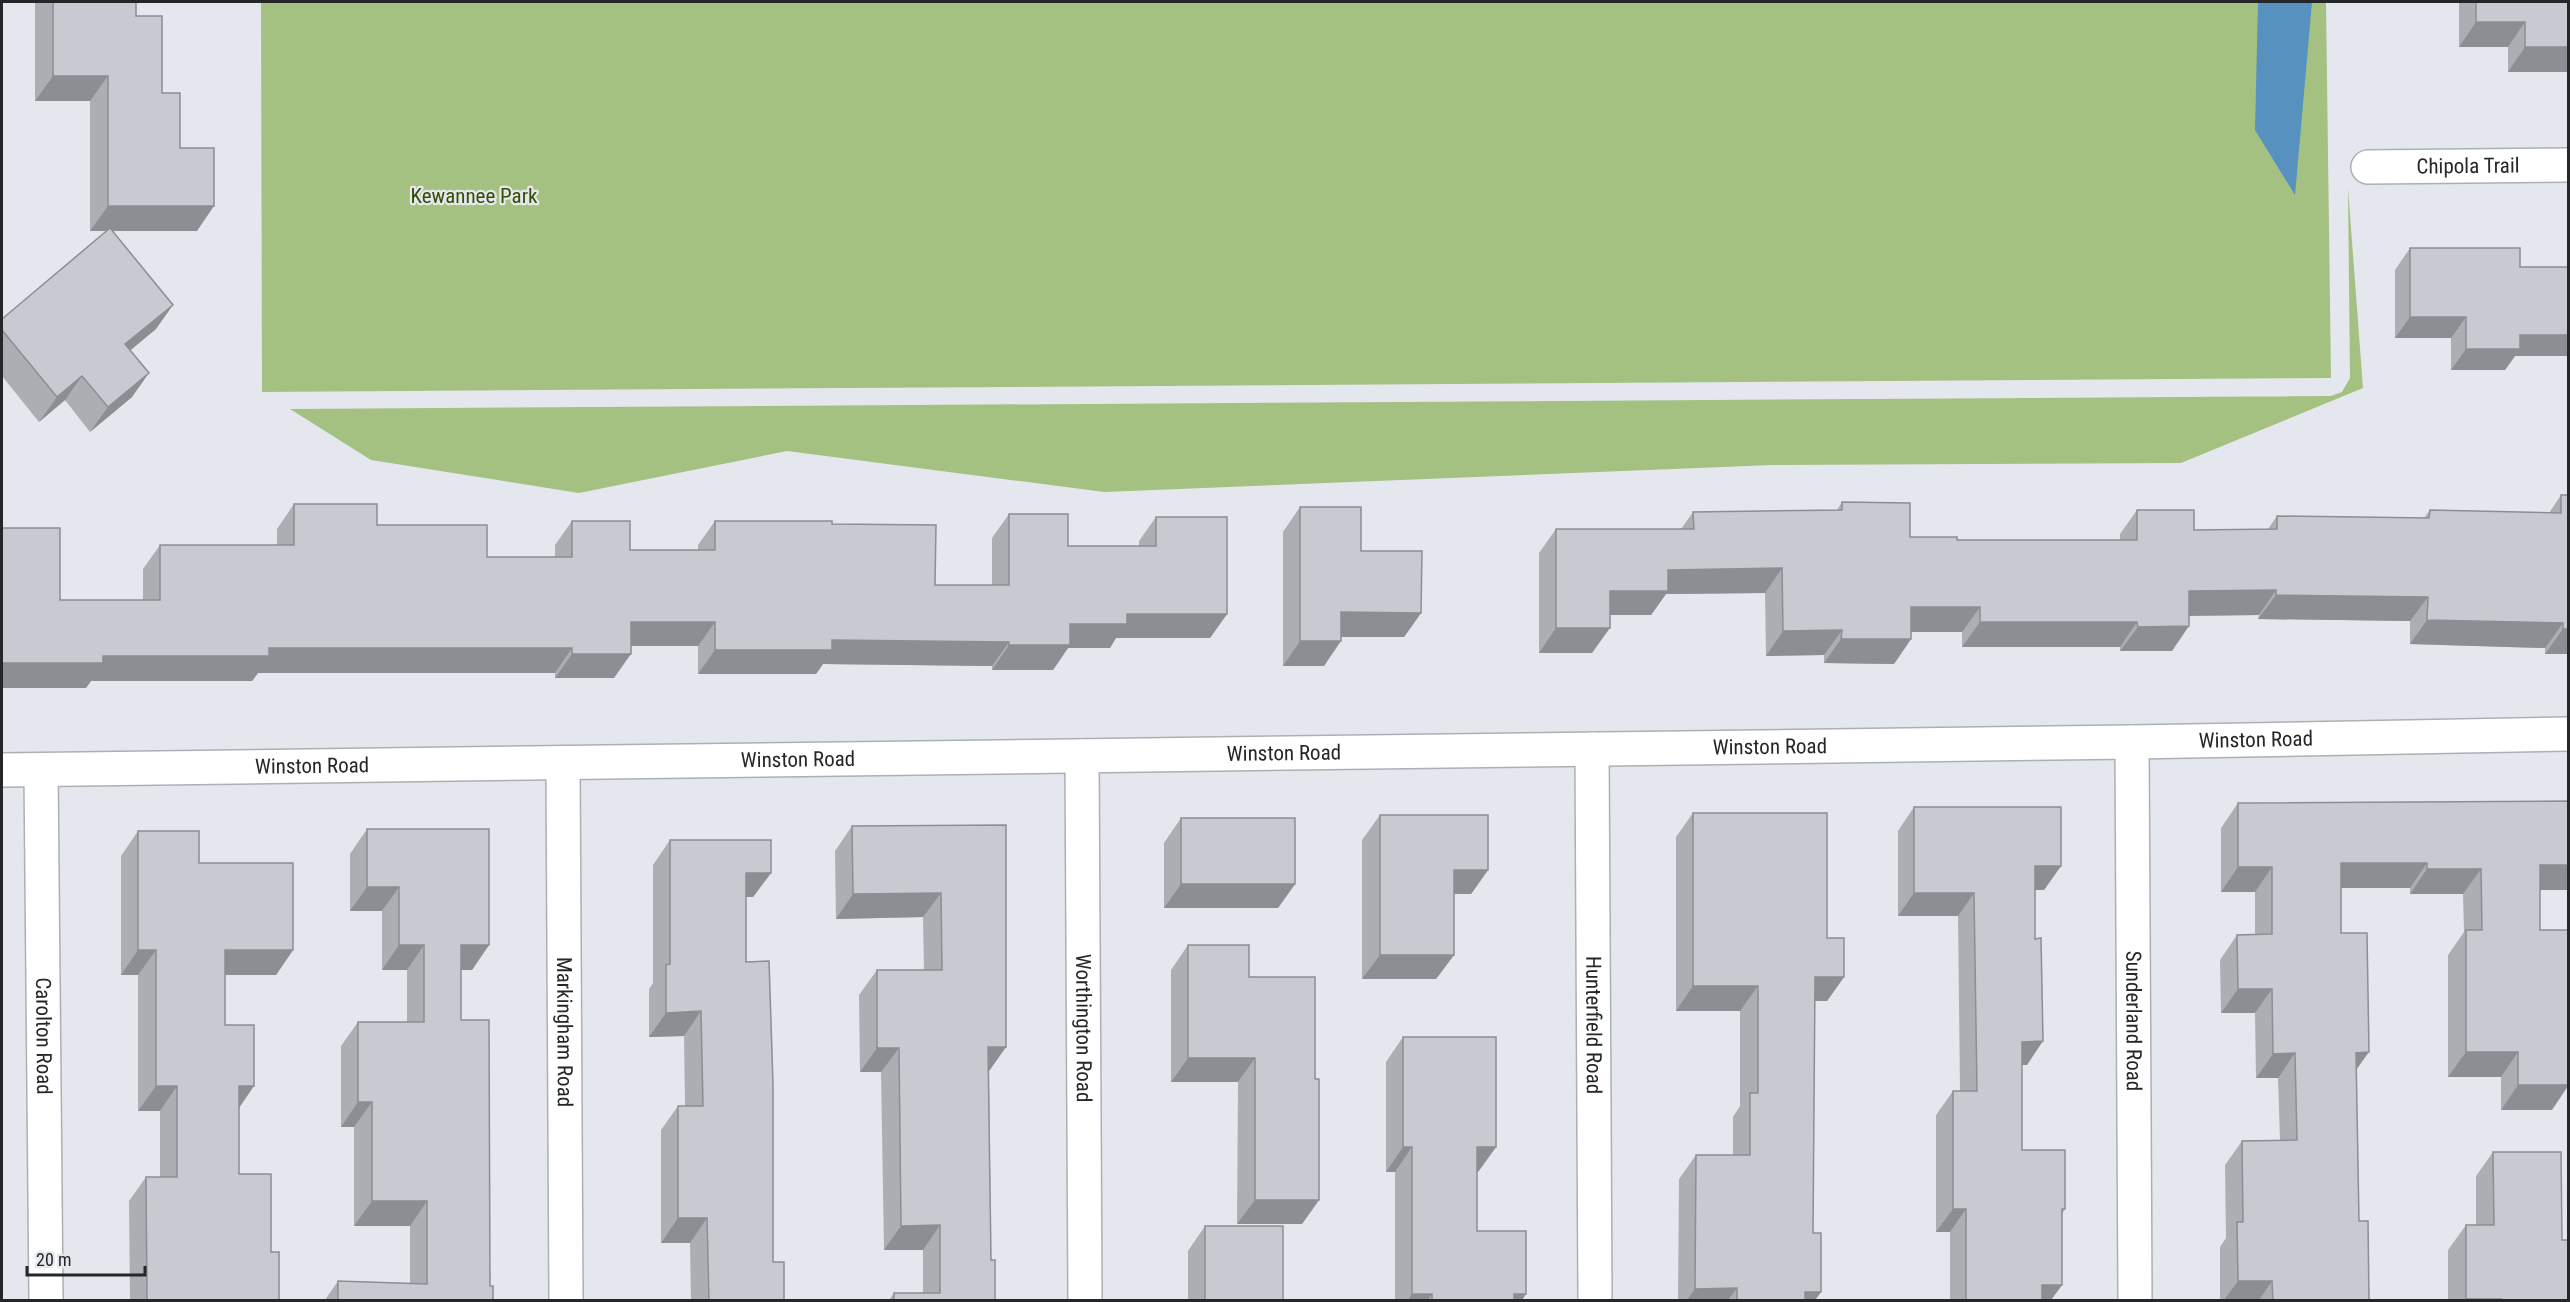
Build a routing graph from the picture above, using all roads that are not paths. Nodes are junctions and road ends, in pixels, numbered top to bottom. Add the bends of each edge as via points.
1 (2568, 165) edge
2 (2368, 167) dead end
3 (2568, 734) edge
4 (2132, 742) junction
5 (1592, 749) junction
6 (1082, 756) junction
7 (563, 764) junction
8 (2, 770) edge
9 (41, 770) junction
10 (46, 1300) edge
11 (566, 1300) edge
12 (1085, 1300) edge
13 (1595, 1300) edge
14 (2135, 1300) edge

1 - 2 street, Chipola Trail
3 - 4 street, Winston Road
4 - 5 street, Winston Road
4 - 14 street, Sunderland Road
5 - 6 street, Winston Road
5 - 13 street, Hunterfield Road
6 - 7 street, Winston Road
6 - 12 street, Worthington Road
7 - 9 street, Winston Road
7 - 11 street, Markingham Road
8 - 9 street, Winston Road
9 - 10 street, Carolton Road

